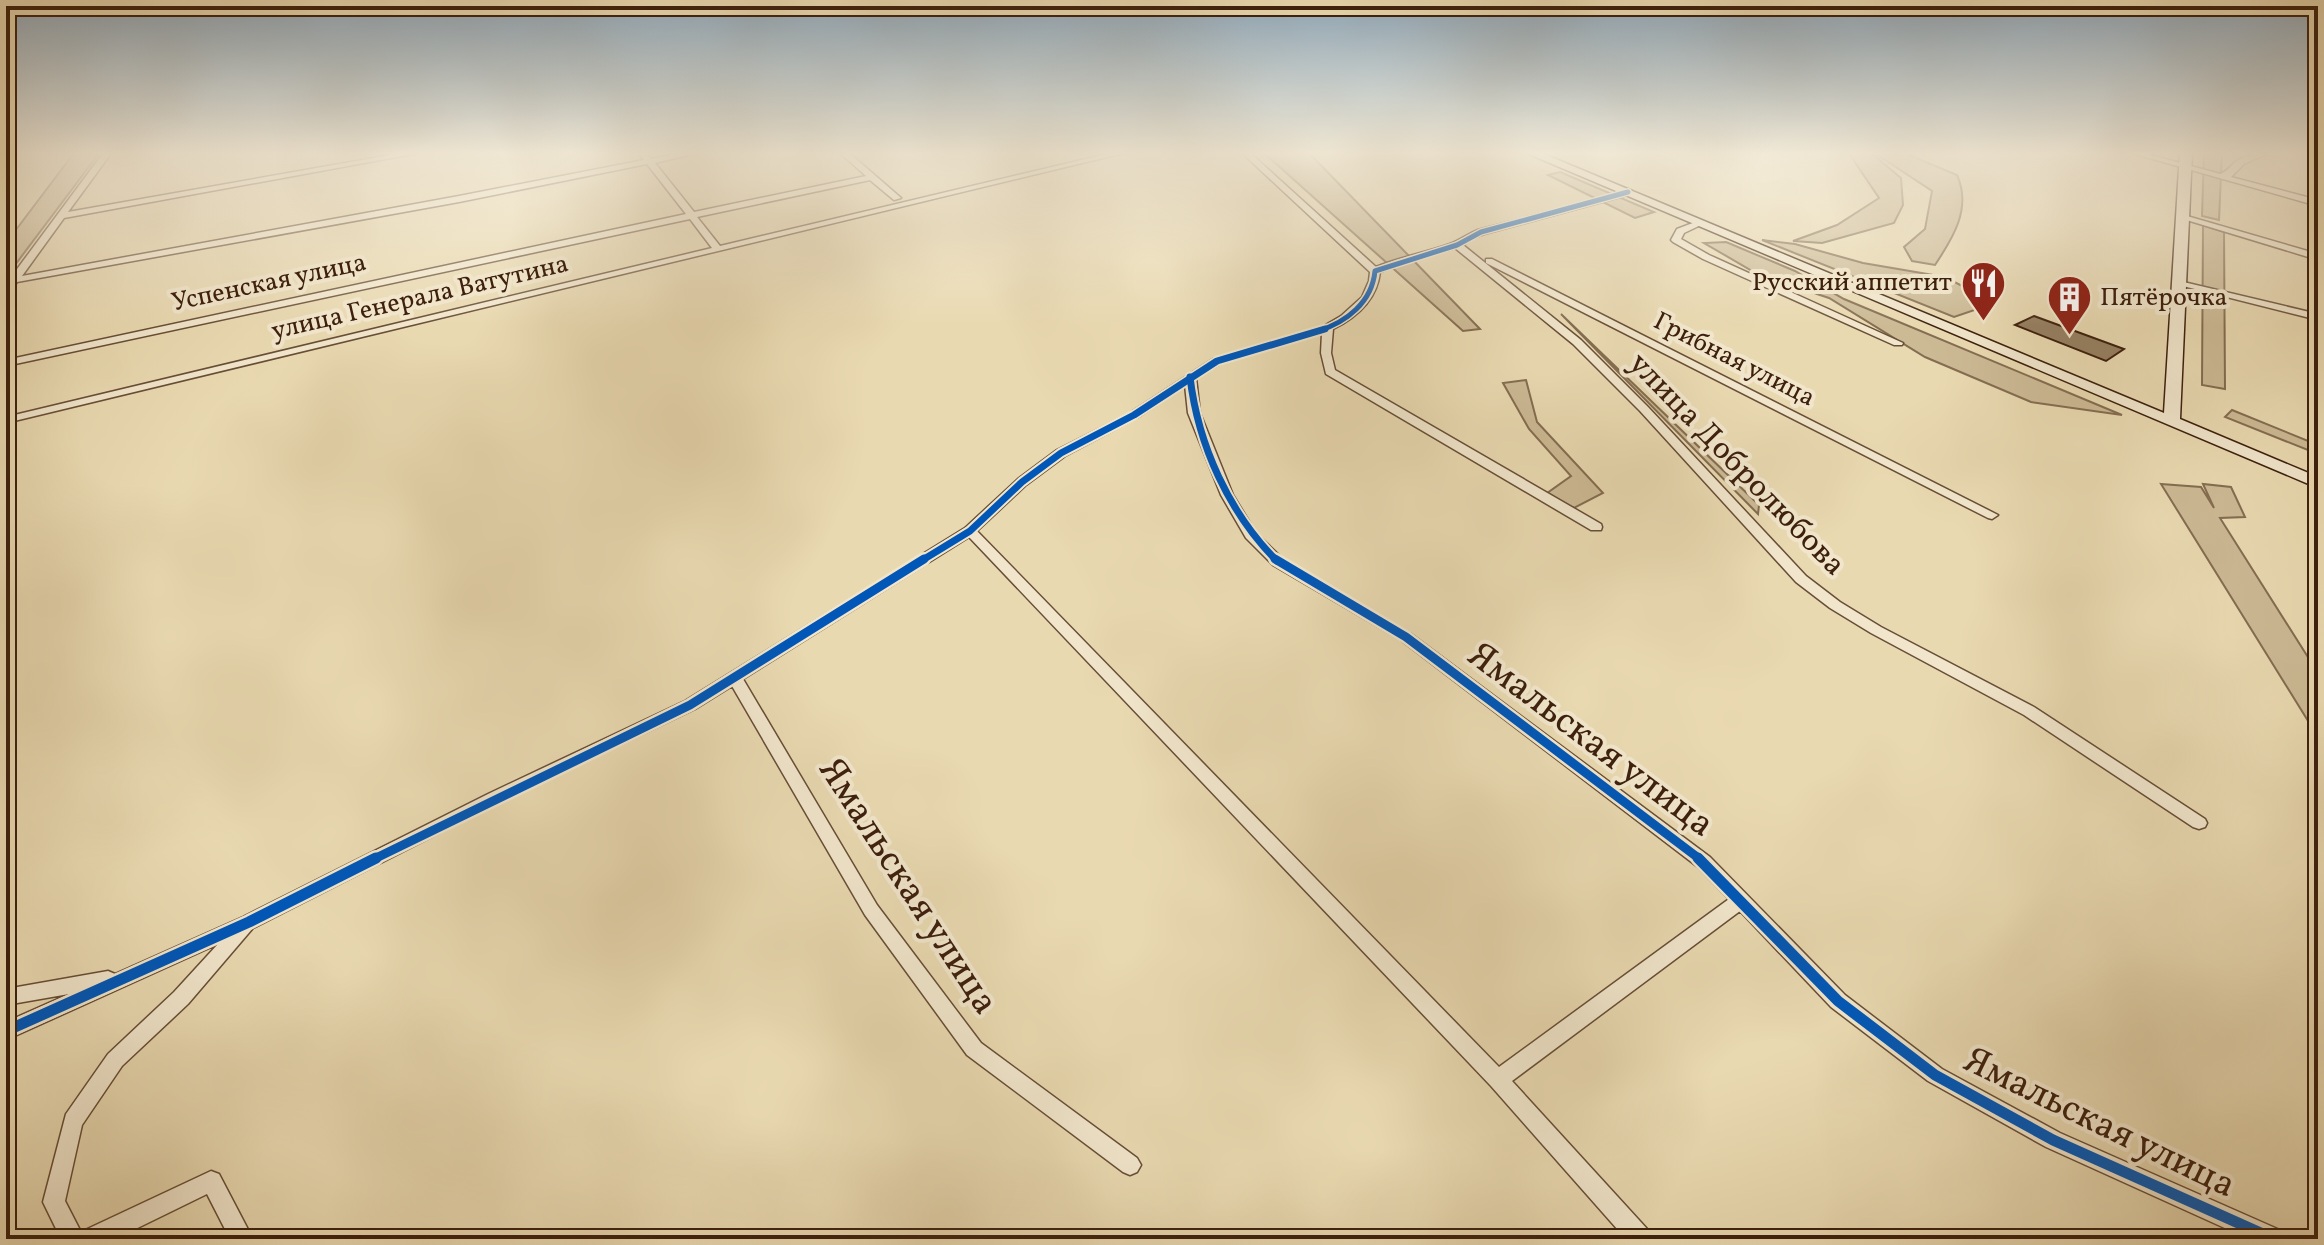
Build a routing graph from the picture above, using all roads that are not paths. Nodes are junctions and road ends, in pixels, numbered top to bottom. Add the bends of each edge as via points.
1 (65, 210) edge
2 (93, 210) edge
3 (388, 210) edge
4 (688, 210) edge
5 (705, 210) edge
6 (881, 210) edge
7 (1308, 210) edge
8 (1561, 210) edge
9 (1671, 210) edge
10 (2183, 210) edge
11 (690, 213) junction
12 (61, 216) junction
13 (2183, 216) junction
14 (1701, 223) junction
15 (1457, 245) junction
16 (718, 249) junction
17 (2318, 257) edge
18 (1375, 271) junction
19 (14, 280) junction
20 (2178, 282) junction
21 (6, 291) edge
22 (2318, 317) edge
23 (1328, 328) junction
24 (1898, 343) dead end
25 (6, 363) edge
26 (1190, 377) junction
27 (6, 420) edge
28 (2172, 423) junction
29 (2318, 483) edge
30 (1992, 515) dead end
31 (1596, 527) dead end
32 (970, 531) junction
33 (734, 677) junction
34 (2199, 823) dead end
35 (1741, 900) junction
36 (249, 922) junction
37 (132, 975) junction
38 (6, 997) edge
39 (6, 1031) edge
40 (1498, 1080) junction
41 (1130, 1165) dead end
42 (73, 1239) edge
43 (91, 1239) edge
44 (242, 1239) edge
45 (1641, 1239) edge
46 (2274, 1239) edge

1 - 12 street
2 - 12 street
3 - 19 street
4 - 11 street
5 - 11 street, Успенская улица
6 - 16 street, улица Генерала Ватутина
7 - 18 street
8 - 15 street via 1481,232
9 - 14 main road
10 - 13 main road
11 - 16 street
11 - 25 street, Успенская улица
12 - 19 street
13 - 17 street
13 - 20 main road
14 - 24 street via 1680,231 1676,240
14 - 28 main road
15 - 18 street
15 - 30 street, Грибная улица
15 - 34 street, улица Добролюбова via 1577,342 1812,588 1876,630 2029,711
16 - 27 street, улица Генерала Ватутина
18 - 23 street via 1363,304
19 - 21 street
20 - 22 street
20 - 28 main road
23 - 26 street via 1242,352
23 - 31 street via 1330,372
26 - 32 street via 1134,415 1061,453
26 - 35 street, Ямальская улица via 1194,413 1227,495 1251,535 1278,562 1406,637 1704,862
28 - 29 main road
32 - 33 street
32 - 40 street
33 - 36 street via 690,705
33 - 41 street, Ямальская улица via 871,910 974,1049
35 - 40 street
35 - 46 street, Ямальская улица via 1838,1001 1935,1075 2053,1140
36 - 37 street
36 - 42 street via 181,998 115,1060 73,1121 54,1202
37 - 38 street
37 - 39 street
40 - 45 street
43 - 44 street via 211,1181

